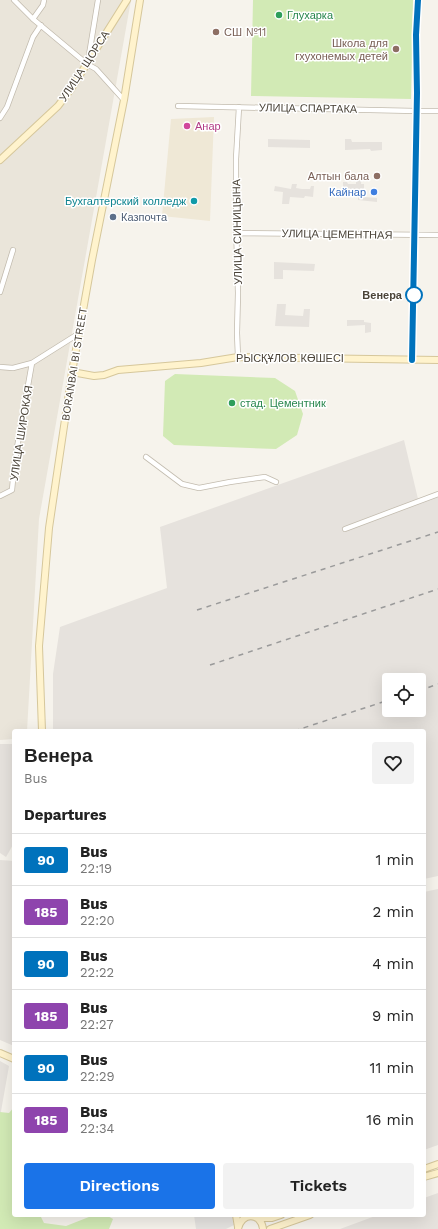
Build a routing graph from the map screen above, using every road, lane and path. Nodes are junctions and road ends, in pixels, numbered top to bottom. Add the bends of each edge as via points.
1 (14, 0) edge
2 (44, 0) edge
3 (98, 0) edge
4 (127, 0) edge
5 (140, 0) edge
6 (418, 0) edge
7 (33, 19) junction
8 (41, 26) junction
9 (87, 64) junction
10 (124, 100) junction
11 (178, 106) dead end
12 (239, 107) junction
13 (416, 111) junction
14 (438, 111) edge
15 (0, 118) edge
16 (0, 160) edge
17 (236, 233) junction
18 (415, 235) junction
19 (438, 235) edge
20 (13, 250) dead end
21 (0, 292) edge
22 (78, 334) junction
23 (238, 356) junction
24 (412, 360) junction
25 (438, 360) edge
26 (32, 363) junction
27 (0, 367) edge
28 (72, 372) junction
29 (146, 457) dead end
30 (276, 482) dead end
31 (438, 494) edge
32 (0, 496) edge
33 (345, 529) dead end
34 (42, 729) edge
35 (0, 1053) edge
36 (12, 1058) edge
37 (438, 1164) edge
38 (426, 1168) edge
39 (438, 1173) edge
40 (426, 1176) edge
41 (236, 1217) edge
42 (254, 1217) edge
43 (275, 1217) edge
44 (304, 1217) edge
45 (238, 1228) edge
46 (263, 1229) edge
47 (270, 1229) edge

1 - 7 street
2 - 7 street
3 - 9 street
4 - 9 main road, УЛИЦА ЩОРСА
5 - 10 main road, BORANBAI BI STREET
6 - 13 street
7 - 8 street
8 - 9 street
8 - 15 street via 33,37 7,108
9 - 10 street via 96,69
9 - 16 main road, УЛИЦА ЩОРСА via 58,106
10 - 22 main road, BORANBAI BI STREET
11 - 12 street, УЛИЦА СПАРТАКА
12 - 13 street, УЛИЦА СПАРТАКА
12 - 17 street, УЛИЦА СИНИЦЫНА
13 - 14 street, УЛИЦА СПАРТАКА
13 - 18 street
17 - 18 street, УЛИЦА ЦЕМЕНТНАЯ
17 - 23 street, УЛИЦА СИНИЦЫНА
18 - 19 street, УЛИЦА ЦЕМЕНТНАЯ
18 - 24 street
20 - 21 street
22 - 26 street
22 - 28 main road, BORANBAI BI STREET
23 - 24 main road, РЫСҚҰЛОВ КӨШЕСІ
23 - 28 main road, РЫСҚҰЛОВ КӨШЕСІ via 118,370 94,376
24 - 25 main road, РЫСҚҰЛОВ КӨШЕСІ
26 - 27 street via 13,368
26 - 32 street, УЛИЦА ШИРОКАЯ via 12,490
28 - 34 main road, BORANBAI BI STREET via 48,528 39,646
29 - 30 street via 182,484 198,488 265,477
31 - 33 street
35 - 36 main road
37 - 38 main road
39 - 40 main road
41 - 45 main road
42 - 43 main road
42 - 45 main road via 243,1219
42 - 46 main road via 262,1223
44 - 47 main road

